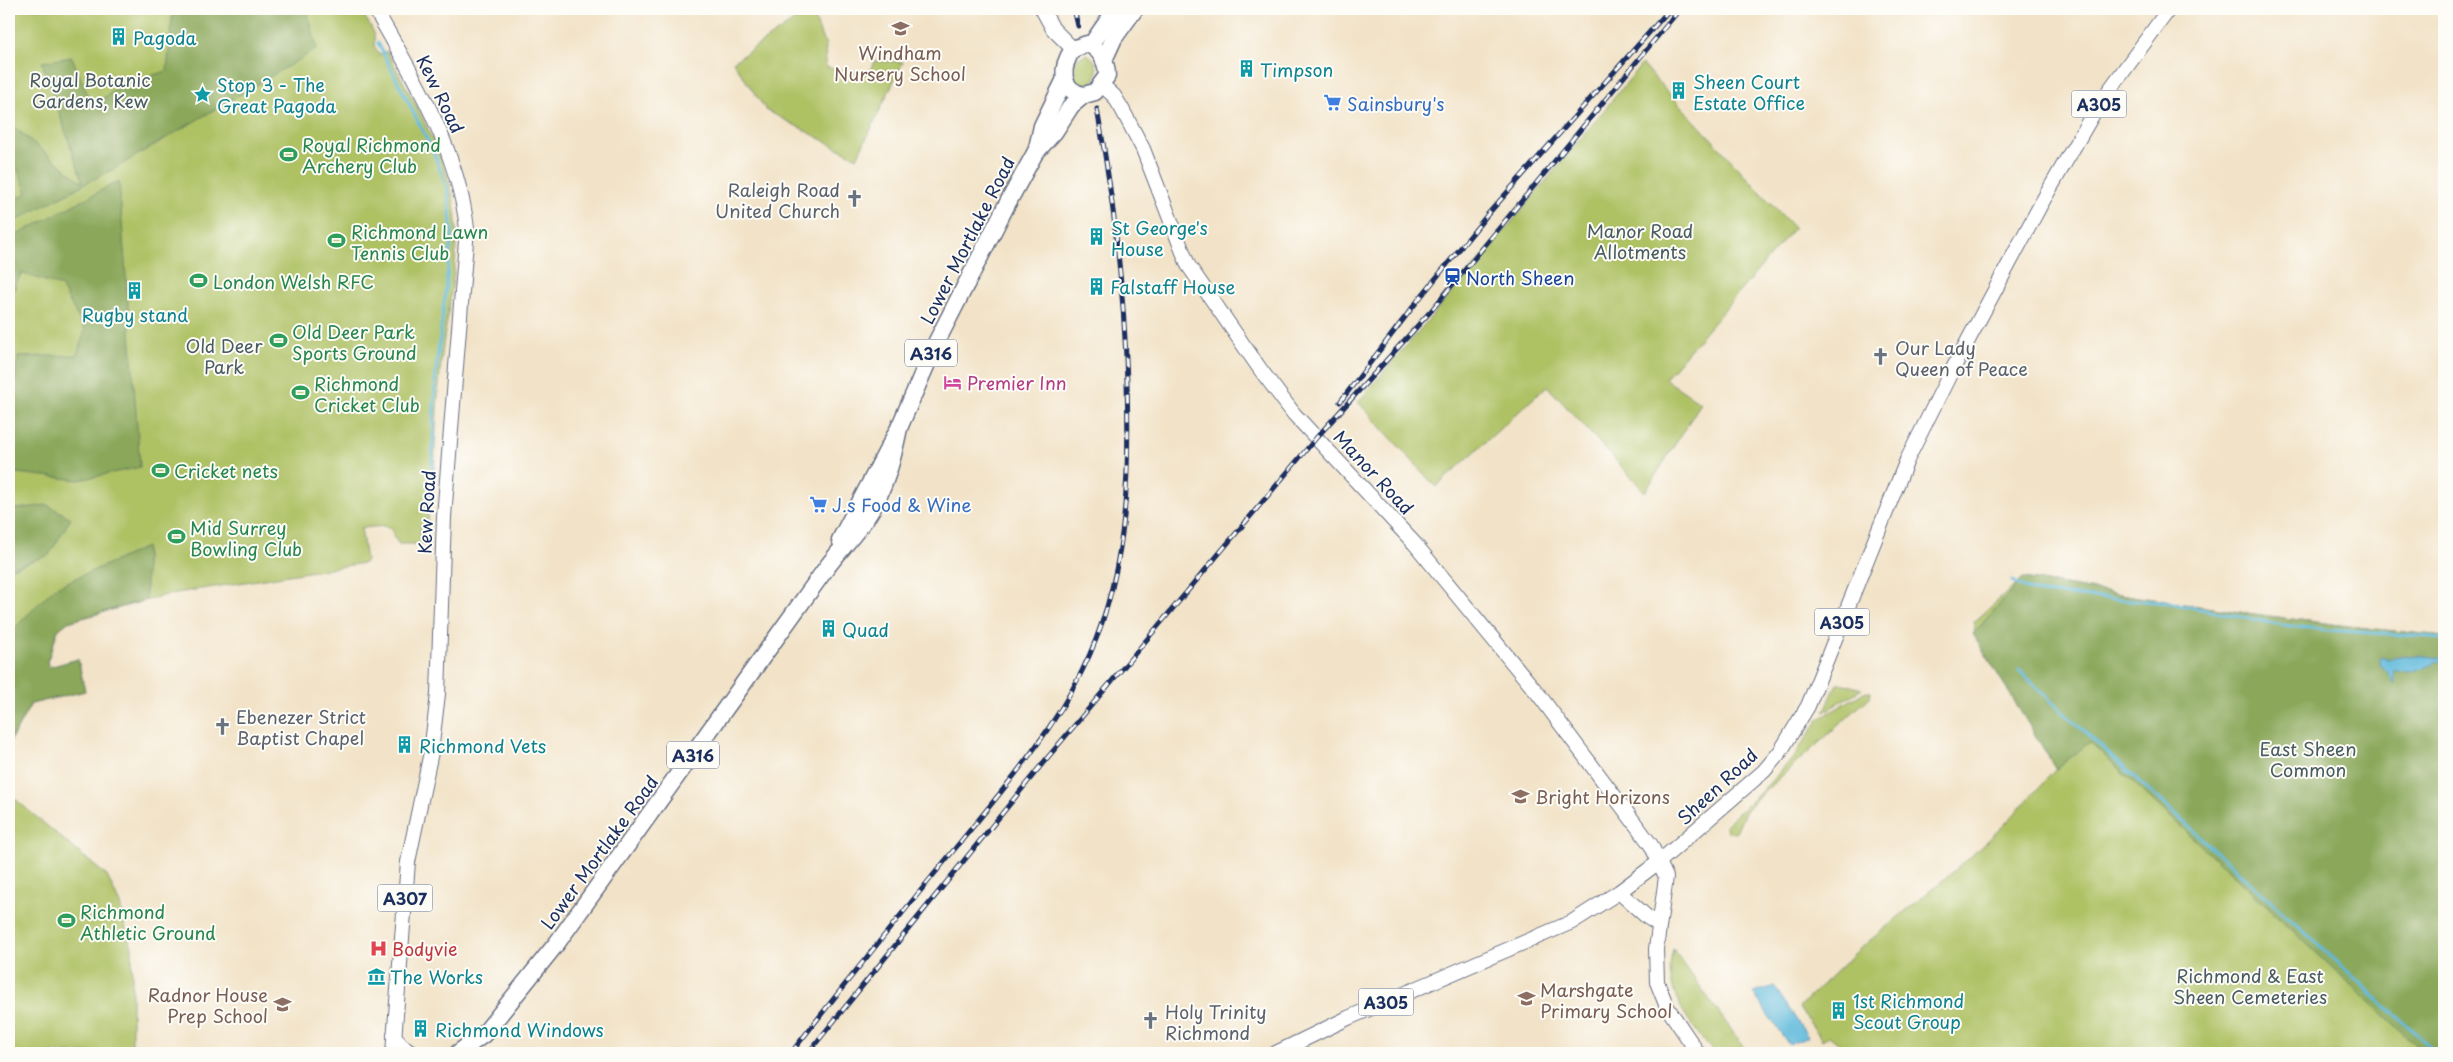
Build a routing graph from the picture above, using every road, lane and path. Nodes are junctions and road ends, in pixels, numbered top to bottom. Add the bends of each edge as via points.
1 (375, 9) edge
2 (1042, 9) edge
3 (1116, 9) edge
4 (1135, 9) edge
5 (2169, 9) edge
6 (1091, 45) junction
7 (1073, 49) junction
8 (1104, 60) junction
9 (1064, 81) junction
10 (1102, 85) junction
11 (1084, 95) junction
12 (1035, 153) junction
13 (1660, 861) junction
14 (1619, 892) junction
15 (1658, 924) junction
16 (484, 1034) junction
17 (394, 1035) junction
18 (393, 1053) edge
19 (413, 1053) edge
20 (458, 1053) edge
21 (474, 1053) edge
22 (1276, 1053) edge
23 (1698, 1053) edge

1 - 17 main road, Kew Road / A307 via 443,141 460,187 467,229 444,517 438,694 431,752 408,862
2 - 7 main road via 1056,33
3 - 6 highway
4 - 8 highway via 1114,38
5 - 13 main road, Sheen Road / A305 via 2097,107 2041,204 1907,460 1824,671 1796,728 1758,777
6 - 7 highway via 1082,44
6 - 8 highway
7 - 9 highway via 1065,63
8 - 10 highway via 1107,76
9 - 11 highway via 1073,92
9 - 12 highway, Lower Mortlake Road / A316 via 1042,126
10 - 11 highway via 1094,93
10 - 13 main road, Manor Road via 1114,96 1143,149 1188,265 1260,369 1294,414 1415,544 1538,695
11 - 12 highway, Lower Mortlake Road / A316 via 1071,106
12 - 16 highway, Lower Mortlake Road / A316 via 935,345 899,428 827,567 610,872
13 - 14 main road, Sheen Road / A305
13 - 15 main road via 1666,878
14 - 15 main road
14 - 22 main road, Sheen Road / A305 via 1561,927 1348,1018
15 - 23 main road via 1656,967 1660,992
16 - 20 highway, Lower Mortlake Road / A316
16 - 21 highway, Lower Mortlake Road / A316
17 - 18 main road, Kew Road / A307
17 - 19 main road

